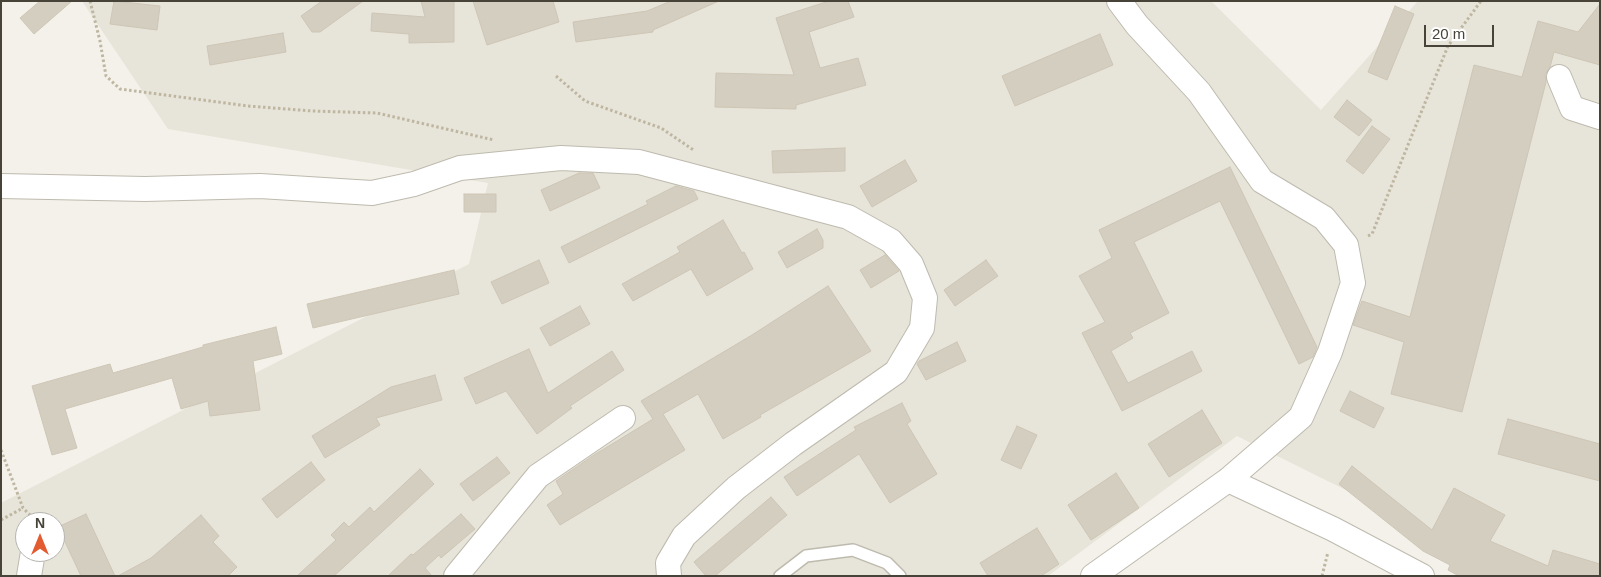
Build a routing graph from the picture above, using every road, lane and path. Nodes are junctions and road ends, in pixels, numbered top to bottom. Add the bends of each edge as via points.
1 (90, 1) edge
2 (1119, 1) edge
3 (1481, 1) edge
4 (556, 76) dead end
5 (1559, 78) dead end
6 (1600, 117) edge
7 (497, 140) dead end
8 (696, 152) dead end
9 (1, 186) edge
10 (1346, 245) junction
11 (623, 418) dead end
12 (1, 450) edge
13 (1228, 480) junction
14 (23, 508) junction
15 (27, 512) edge
16 (1, 520) edge
17 (31, 562) edge
18 (29, 576) edge
19 (456, 576) edge
20 (669, 576) edge
21 (780, 576) edge
22 (900, 576) edge
23 (1093, 576) edge
24 (1422, 576) edge

1 - 7 path via 106,76 120,89 248,106 377,113
2 - 10 street via 1199,92 1262,181 1324,218
3 - 10 path via 1448,46 1372,234
4 - 8 path via 585,101 661,128
5 - 6 street via 1572,108
9 - 20 street via 146,189 260,186 372,193 414,184 460,168 561,158 639,162 848,217 891,241 911,264 925,298 922,328 896,372 736,488 684,536 668,564
10 - 13 street via 1353,282 1330,352 1302,417
11 - 19 street via 538,476
12 - 14 path
13 - 23 street
13 - 24 street via 1334,529
14 - 15 path
14 - 16 path
17 - 18 street
21 - 22 lane via 806,556 853,550 886,564

